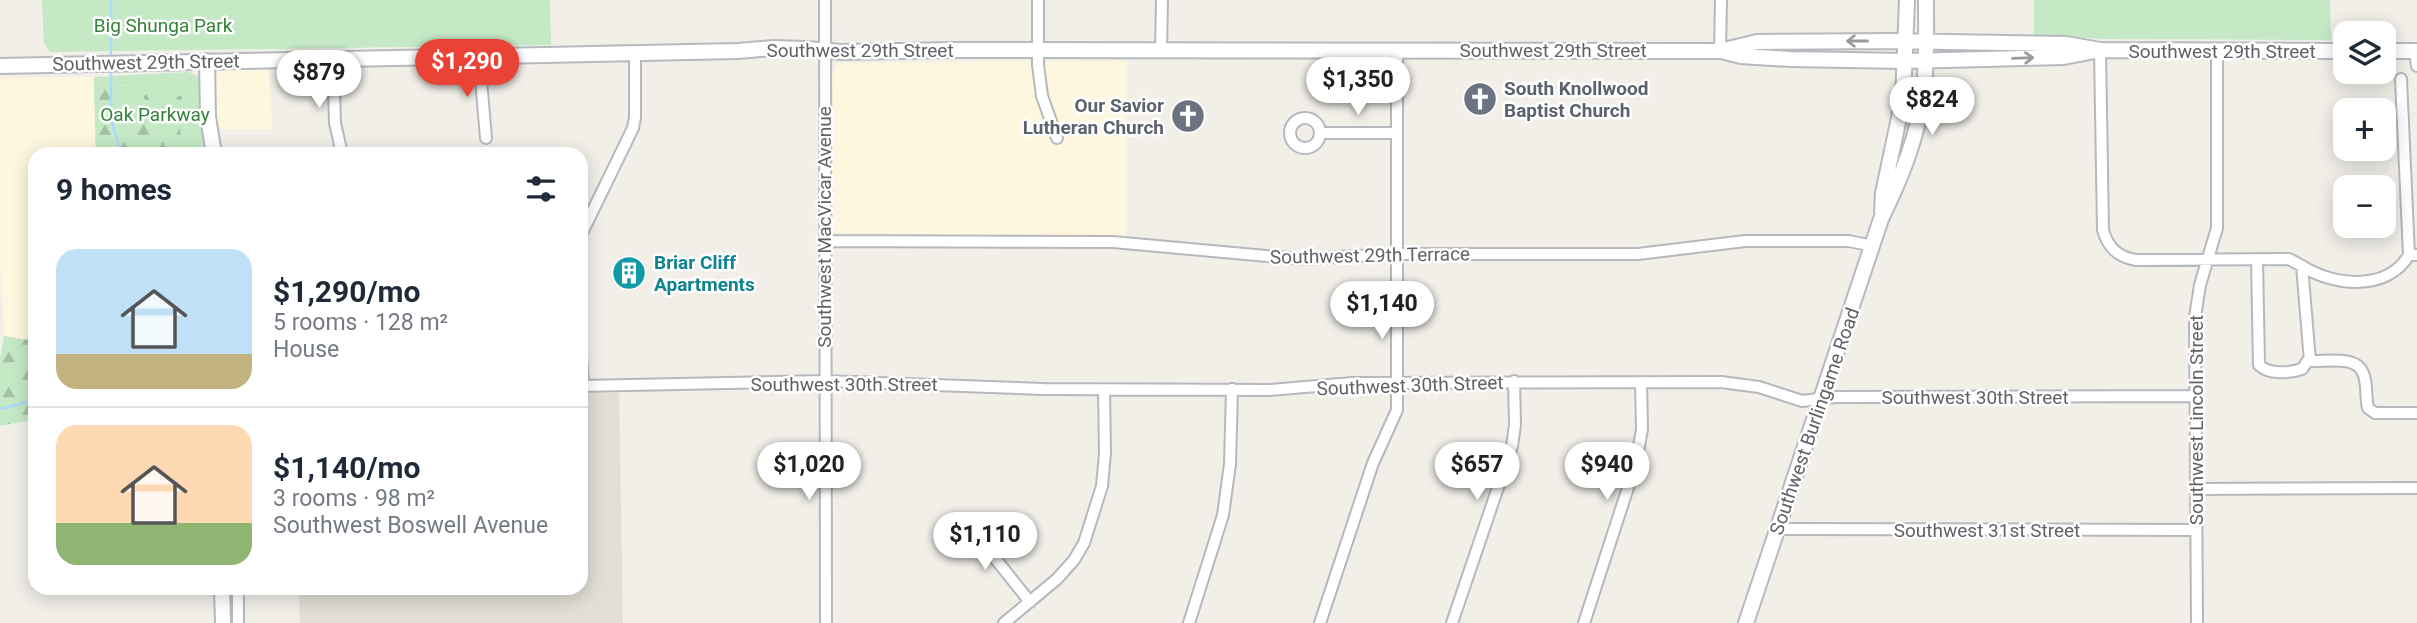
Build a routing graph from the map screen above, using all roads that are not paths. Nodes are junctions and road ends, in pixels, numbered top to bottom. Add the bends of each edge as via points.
1 (825, 0) edge
2 (1038, 0) edge
3 (1162, 0) edge
4 (1721, 0) edge
5 (1907, 0) edge
6 (1926, 0) edge
7 (1907, 42) junction
8 (1925, 42) junction
9 (1038, 50) junction
10 (1161, 50) junction
11 (1397, 50) junction
12 (2099, 50) junction
13 (824, 51) junction
14 (1720, 51) junction
15 (2217, 51) junction
16 (2333, 51) edge
17 (2396, 53) edge
18 (635, 54) junction
19 (2416, 56) edge
20 (479, 57) junction
21 (333, 60) junction
22 (1926, 60) junction
23 (207, 61) junction
24 (1906, 61) junction
25 (0, 66) edge
26 (2401, 79) dead end
27 (1320, 132) dead end
28 (1396, 133) junction
29 (486, 138) dead end
30 (1057, 138) dead end
31 (213, 147) edge
32 (340, 147) edge
33 (2404, 162) junction
34 (2417, 162) edge
35 (1881, 219) junction
36 (588, 221) edge
37 (825, 241) junction
38 (1873, 246) junction
39 (1398, 254) junction
40 (2413, 255) edge
41 (2208, 260) junction
42 (2257, 260) junction
43 (2302, 266) junction
44 (2309, 359) junction
45 (824, 381) junction
46 (1514, 381) junction
47 (1398, 382) junction
48 (1641, 382) junction
49 (588, 386) edge
50 (1232, 389) junction
51 (1104, 390) junction
52 (2196, 396) junction
53 (1822, 399) junction
54 (2417, 413) edge
55 (2417, 488) edge
56 (2196, 489) junction
57 (966, 522) dead end
58 (1778, 529) junction
59 (2196, 530) junction
60 (222, 595) edge
61 (238, 595) edge
62 (1030, 602) junction
63 (223, 623) edge
64 (238, 623) edge
65 (826, 623) edge
66 (1004, 623) edge
67 (1189, 623) edge
68 (1320, 623) edge
69 (1452, 623) edge
70 (1584, 623) edge
71 (1746, 623) edge
72 (2197, 623) edge

1 - 13 street, Southwest MacVicar Avenue
2 - 9 street
3 - 10 street
4 - 14 street
5 - 7 main road, Southwest Burlingame Road
6 - 8 main road, Southwest Burlingame Road
7 - 8 main road, Southwest 29th Street
7 -> 14 main road, Southwest 29th Street via 1757,42
7 - 24 main road, Southwest Burlingame Road
8 - 12 main road, Southwest 29th Street via 2066,44
8 - 22 main road, Southwest Burlingame Road
9 - 10 main road, Southwest 29th Street
9 - 13 main road, Southwest 29th Street
9 - 30 street via 1042,96
10 - 11 main road, Southwest 29th Street
11 - 14 main road, Southwest 29th Street
11 - 28 street
12 - 15 main road, Southwest 29th Street
22 -> 12 main road, Southwest 29th Street via 2064,57
12 - 41 street via 2103,230 2111,248 2136,260
13 - 18 main road, Southwest 29th Street via 773,48
13 - 37 street, Southwest MacVicar Avenue
14 - 24 main road, Southwest 29th Street via 1790,60
15 - 16 main road, Southwest 29th Street
15 - 41 street, Southwest Lincoln Street via 2218,213
17 - 19 main road
18 - 20 main road, Southwest 29th Street
18 - 36 street via 633,128
20 - 21 main road, Southwest 29th Street
20 - 29 street
21 - 23 main road, Southwest 29th Street
21 - 32 street
22 - 24 main road, Southwest 29th Street
22 - 35 main road, Southwest Burlingame Road via 1912,142
23 - 25 main road, Southwest 29th Street
23 - 31 main road
24 - 35 main road, Southwest Burlingame Road
26 - 33 street
27 - 28 street
28 - 39 street
33 - 34 street
33 - 40 street
35 - 38 main road, Southwest Burlingame Road
37 - 39 street, Southwest 29th Terrace via 1113,242 1300,260
37 - 45 street, Southwest MacVicar Avenue
38 - 39 street, Southwest 29th Terrace via 1849,241 1745,241 1645,254
38 - 53 main road, Southwest Burlingame Road
39 - 47 street
40 - 43 street via 2392,272 2360,282 2338,282
41 - 42 street
41 - 52 street, Southwest Lincoln Street via 2195,317
42 - 43 street via 2292,260
42 - 44 street via 2259,365 2270,371 2296,371
43 - 44 street
44 - 54 street via 2358,367 2363,372 2368,408 2375,413
45 - 49 street, Southwest 30th Street
45 - 51 street, Southwest 30th Street
45 - 65 street, Southwest MacVicar Avenue
46 - 47 street, Southwest 30th Street
46 - 48 street, Southwest 30th Street
46 - 69 street via 1512,446
47 - 50 street, Southwest 30th Street
47 - 68 street via 1396,416 1373,463
48 - 53 street, Southwest 30th Street via 1721,382 1759,387 1802,401
48 - 70 street via 1642,429 1636,463
50 - 51 street, Southwest 30th Street
50 - 67 street via 1227,497
51 - 62 street via 1105,463 1088,534 1068,568
52 - 53 street, Southwest 30th Street
52 - 56 street, Southwest Lincoln Street
53 - 58 main road, Southwest Burlingame Road
55 - 56 street
56 - 59 street, Southwest Lincoln Street
57 - 62 street
58 - 59 street, Southwest 31st Street
58 - 71 main road, Southwest Burlingame Road
59 - 72 street, Southwest Lincoln Street
60 - 63 main road
61 - 64 street
62 - 66 street

